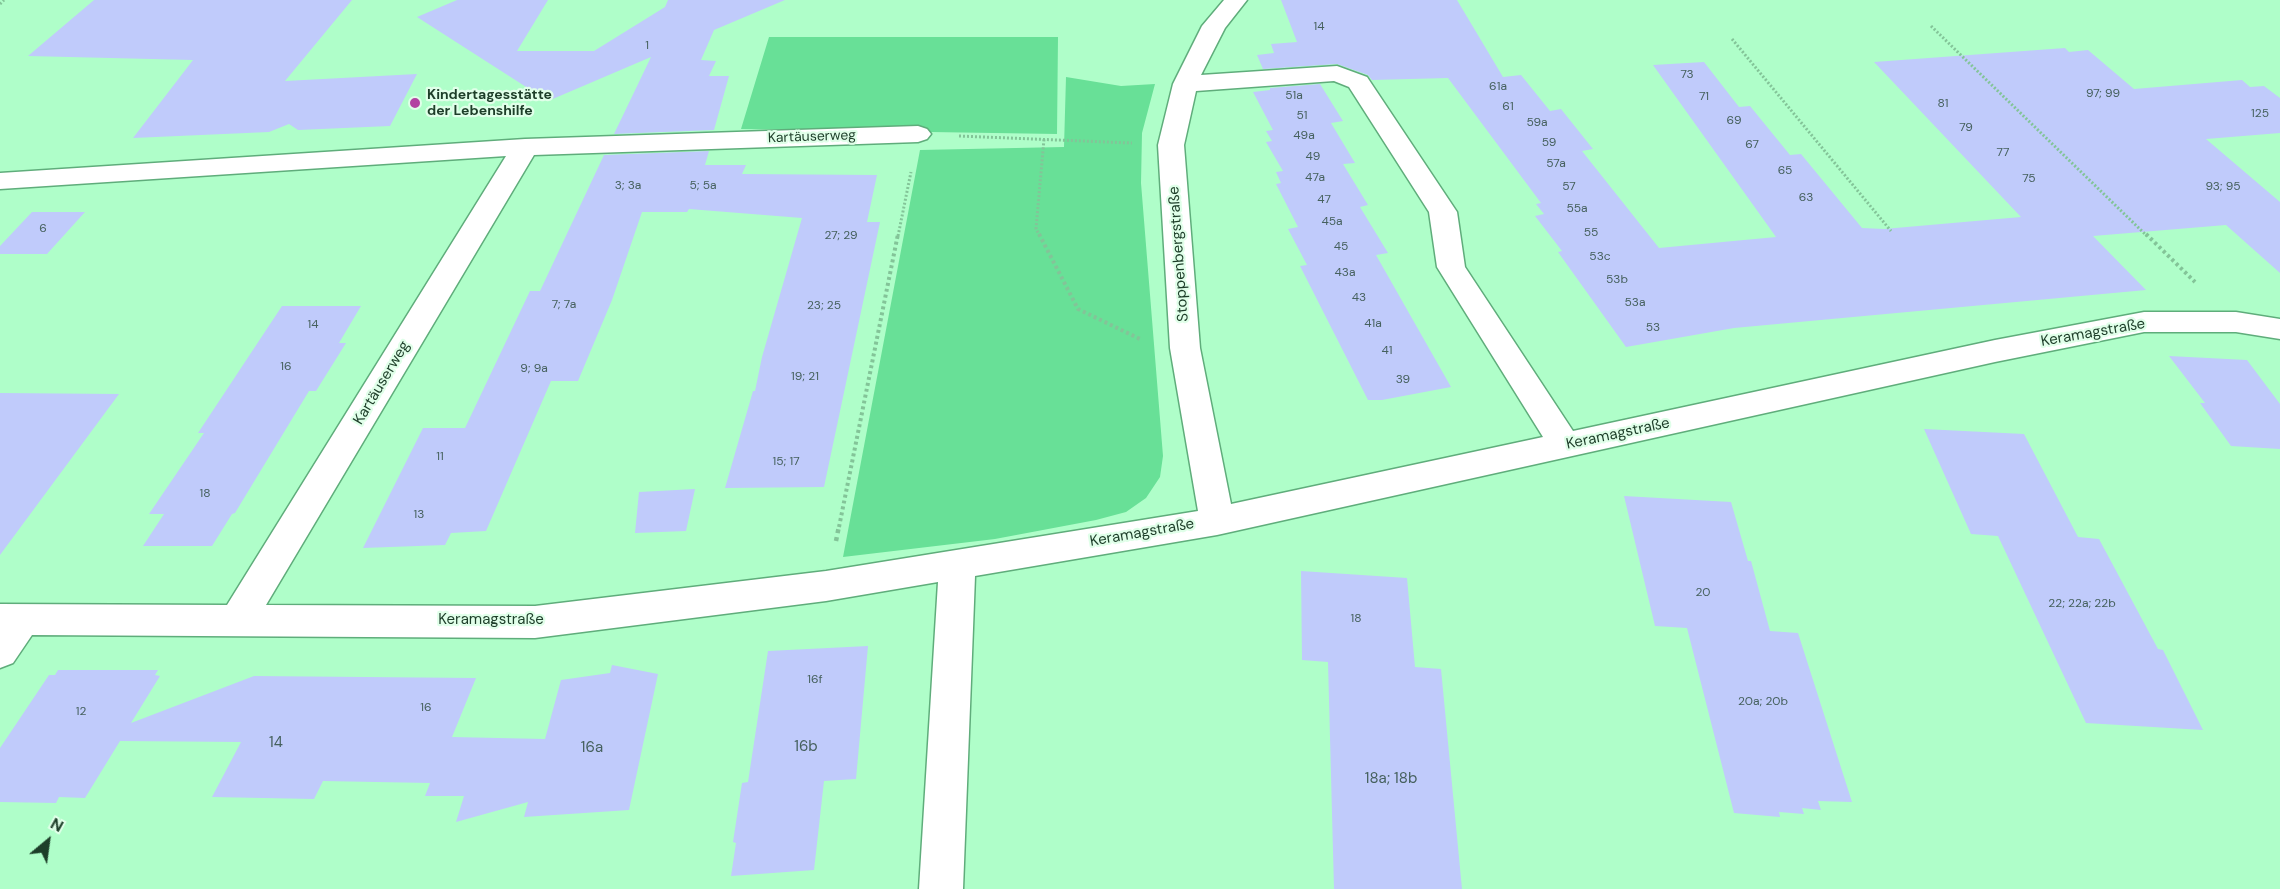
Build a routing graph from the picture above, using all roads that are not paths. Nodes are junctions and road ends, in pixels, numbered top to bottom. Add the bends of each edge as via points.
1 (1236, 0) edge
2 (1185, 84) junction
3 (918, 134) road end
4 (525, 147) junction
5 (0, 181) edge
6 (2280, 329) edge
7 (1565, 445) junction
8 (1217, 521) junction
9 (957, 565) junction
10 (11, 619) edge
11 (238, 619) junction
12 (0, 652) edge
13 (941, 889) edge

1 - 2 street, Stoppenbergstraße via 1214,26
2 - 7 street via 1337,73 1358,82 1443,212 1450,267
2 - 8 street, Stoppenbergstraße via 1171,145 1185,348
3 - 4 street, Kartäuserweg
4 - 5 street, Kartäuserweg
4 - 11 street, Kartäuserweg
6 - 7 street, Keramagstraße via 2236,322 2144,322
7 - 8 street, Keramagstraße
8 - 9 street, Keramagstraße
9 - 11 street, Keramagstraße via 826,586 535,622
9 - 13 street
10 - 11 street, Keramagstraße
10 - 12 street, Keramagstraße

